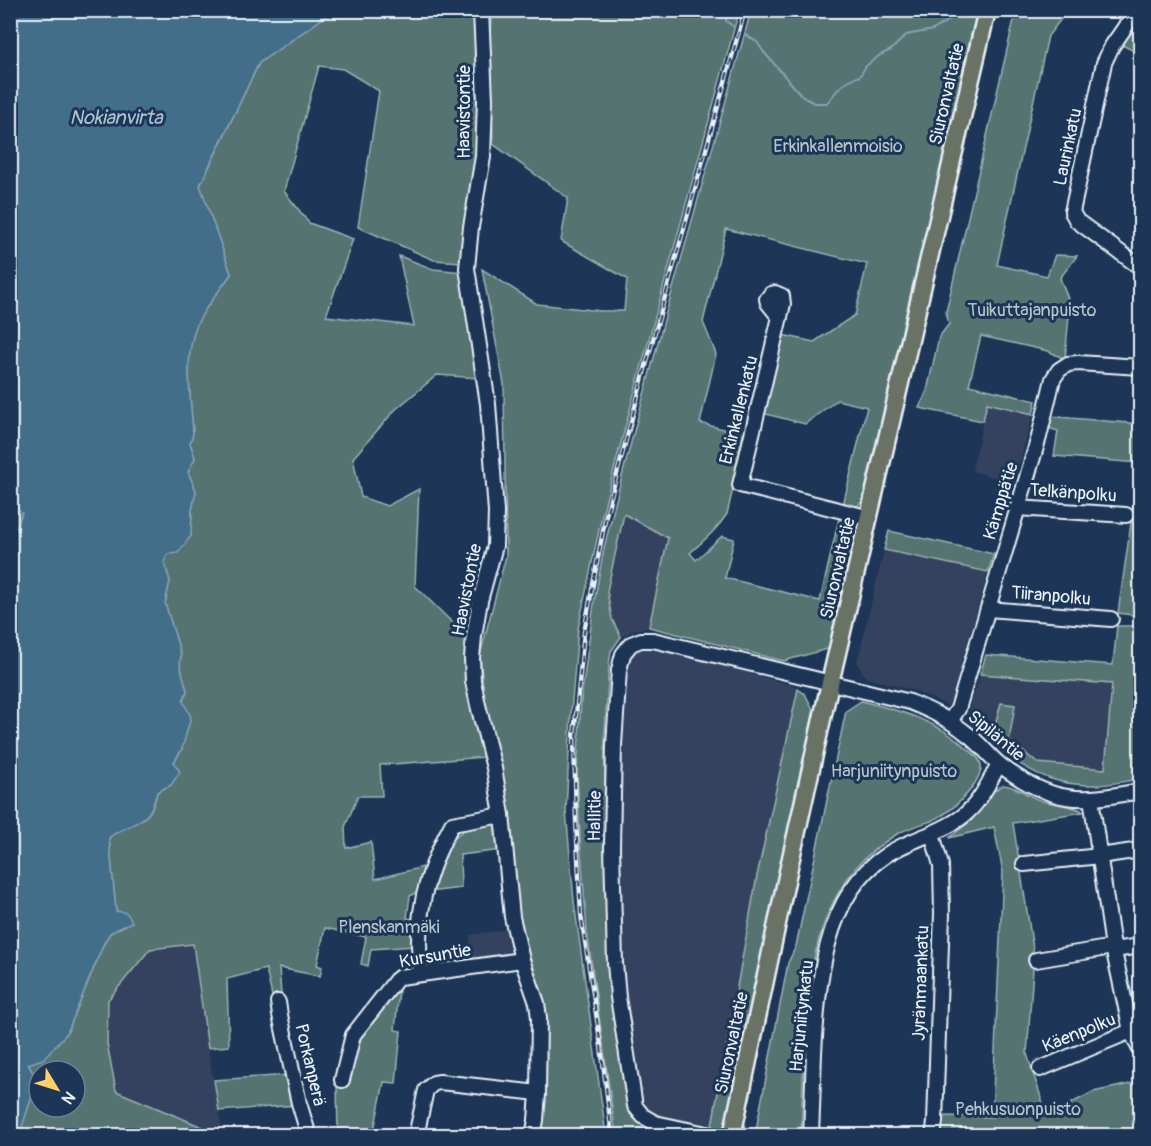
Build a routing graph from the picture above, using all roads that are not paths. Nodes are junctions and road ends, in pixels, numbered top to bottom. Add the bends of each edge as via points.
1 (481, 10) edge
2 (987, 10) edge
3 (1137, 10) edge
4 (1140, 267) edge
5 (780, 318) dead end
6 (1140, 367) edge
7 (1017, 508) junction
8 (1126, 515) dead end
9 (870, 518) junction
10 (988, 609) junction
11 (1111, 619) dead end
12 (830, 683) junction
13 (950, 721) junction
14 (999, 764) junction
15 (1140, 791) edge
16 (1091, 798) junction
17 (502, 815) junction
18 (933, 834) junction
19 (1140, 849) edge
20 (1100, 856) junction
21 (1024, 864) dead end
22 (1140, 946) edge
23 (1114, 948) junction
24 (522, 960) junction
25 (1036, 960) dead end
26 (421, 975) junction
27 (278, 1002) dead end
28 (1131, 1031) junction
29 (1140, 1050) edge
30 (1040, 1069) dead end
31 (342, 1080) dead end
32 (538, 1093) junction
33 (309, 1136) edge
34 (416, 1136) edge
35 (533, 1136) edge
36 (716, 1136) edge
37 (732, 1136) edge
38 (811, 1136) edge
39 (933, 1136) edge

1 - 17 street, Haavistontie via 483,157 467,268 488,404 496,512 495,546 472,658
2 - 9 main road, Siuronvaltatie
3 - 4 street, Laurinkatu via 1104,63 1072,212 1077,221
5 - 9 street, Erkinkallenkatu via 740,485
6 - 7 street, Kämppätie via 1078,363 1059,370 1053,379
7 - 8 street, Telkänpolku
7 - 10 street, Kämppätie
9 - 12 main road, Siuronvaltatie
10 - 11 street, Tiiranpolku
10 - 13 street, Kämppätie via 958,709
12 - 13 street, Sipiläntie via 910,702
12 - 36 street, Hallitie via 652,640 630,644 623,654 614,745 615,963 635,1106 655,1123
12 - 37 main road, Siuronvaltatie
13 - 14 street, Sipiläntie
14 - 16 street, Sipiläntie via 1042,789 1067,797
14 - 18 street, Harjuniitynkatu via 964,816
15 - 16 street, Sipiläntie
16 - 20 street
17 - 24 street, Haavistontie via 512,917
17 - 26 street via 452,824 441,843 424,891 419,941
18 - 38 street, Harjuniitynkatu via 903,845 866,871 852,888 830,935 816,1010
18 - 39 street, Jyränmaankatu via 941,865 942,914
19 - 20 street
20 - 21 street
20 - 23 street
22 - 23 street
23 - 25 street
23 - 28 street
24 - 26 street, Kursuntie
24 - 32 street, Haavistontie via 539,1018
26 - 31 street, Kursuntie via 396,980 362,1022 353,1035
27 - 33 street, Porkanperä
28 - 29 street
28 - 30 street, Käenpolku
32 - 34 street via 434,1083 426,1090
32 - 35 street, Haavistontie

